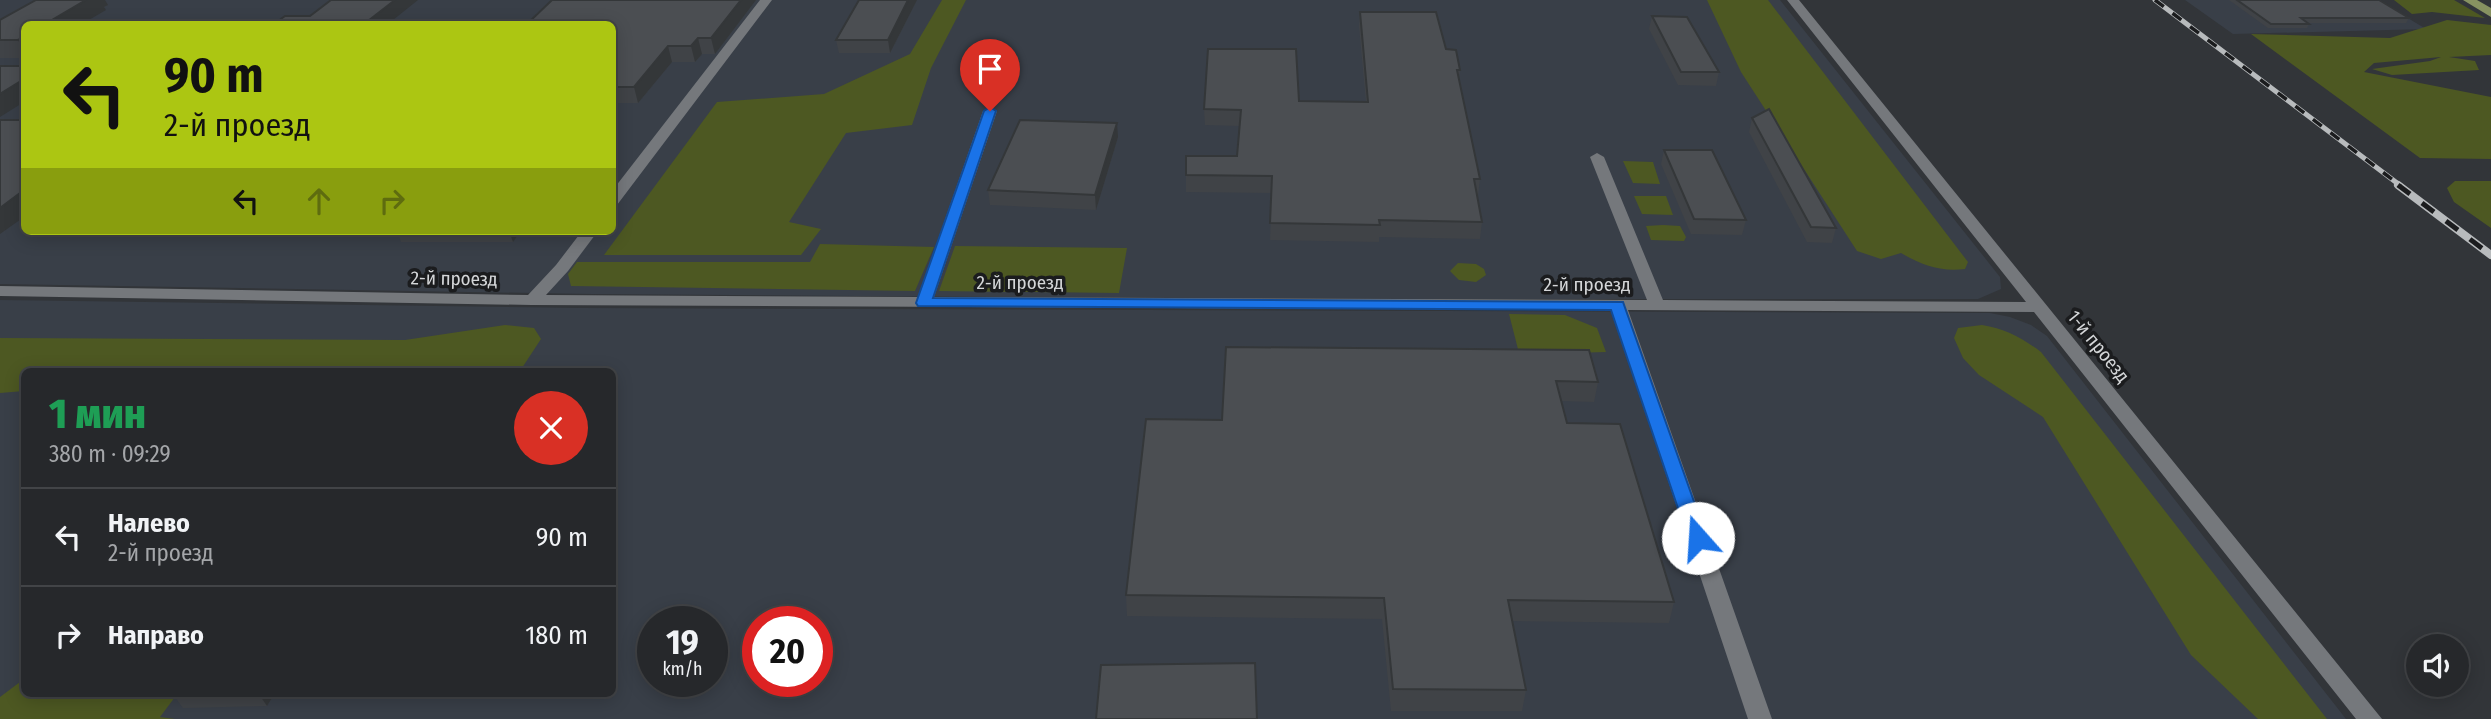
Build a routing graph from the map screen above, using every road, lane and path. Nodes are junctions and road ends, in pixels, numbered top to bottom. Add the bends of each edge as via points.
1 (766, 0) edge
2 (1793, 0) edge
3 (2469, 0) edge
4 (2491, 13) edge
5 (990, 111) dead end
6 (1597, 157) dead end
7 (616, 197) edge
8 (587, 235) edge
9 (0, 291) edge
10 (532, 300) junction
11 (923, 303) junction
12 (1618, 305) junction
13 (1657, 305) junction
14 (2041, 307) junction
15 (1760, 719) edge
16 (2370, 719) edge

1 - 7 street
2 - 14 street, 1-й проезд
3 - 4 main road
5 - 11 street
6 - 13 street
8 - 10 street
9 - 10 street, 2-й проезд
10 - 11 street, 2-й проезд
11 - 12 street, 2-й проезд
12 - 13 street, 2-й проезд
12 - 15 street
13 - 14 street, 2-й проезд
14 - 16 street, 1-й проезд

